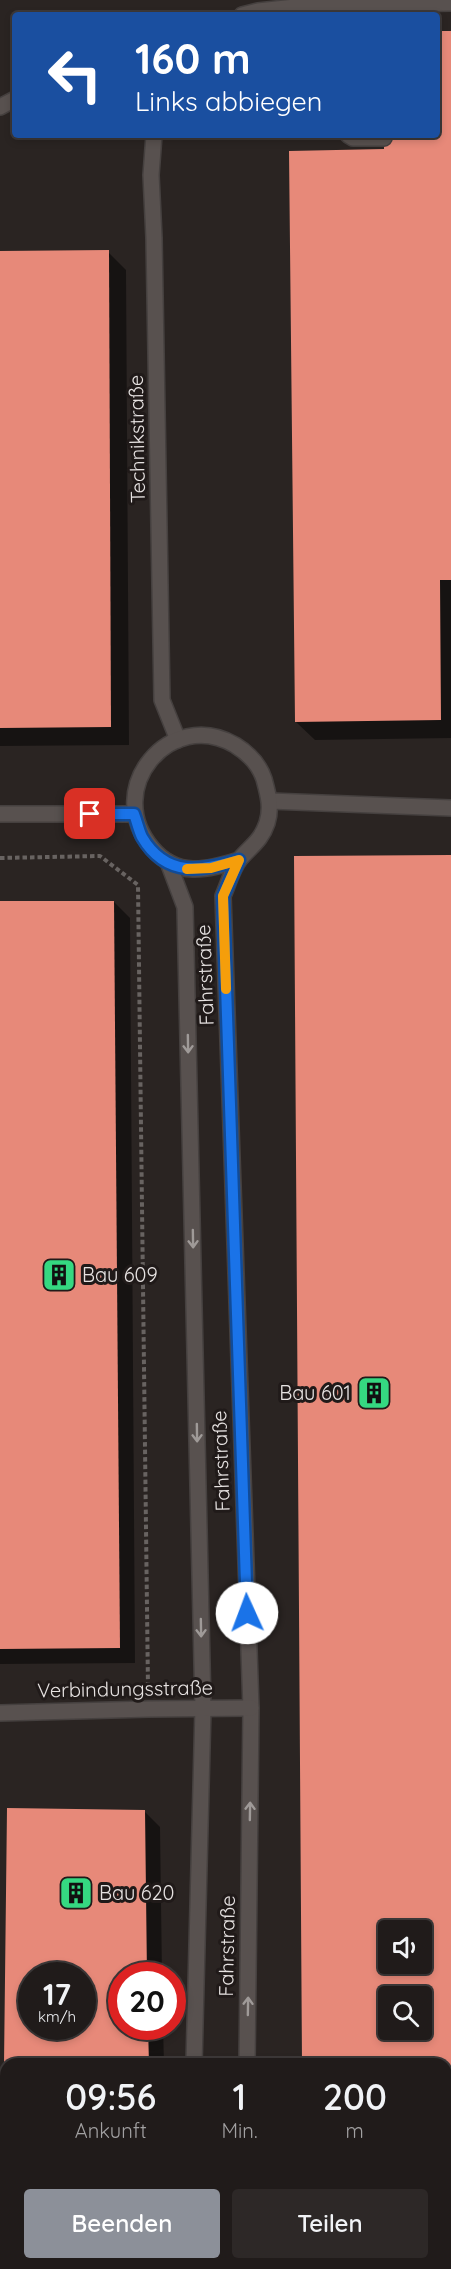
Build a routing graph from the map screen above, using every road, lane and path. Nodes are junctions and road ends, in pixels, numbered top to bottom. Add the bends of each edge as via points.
1 (451, 3) edge
2 (306, 11) edge
3 (254, 12) edge
4 (154, 138) edge
5 (353, 138) edge
6 (384, 138) dead end
7 (178, 740) junction
8 (270, 801) junction
9 (451, 808) edge
10 (0, 814) edge
11 (134, 814) junction
12 (0, 858) edge
13 (239, 860) junction
14 (168, 862) junction
15 (149, 1708) junction
16 (203, 1708) junction
17 (250, 1708) junction
18 (0, 1713) edge
19 (194, 2058) edge
20 (247, 2058) edge

1 - 2 lane
2 - 3 lane
4 - 7 lane, Technikstraße via 151,175 162,700
5 - 6 lane
7 - 8 lane via 203,735 226,740 246,752 261,770
7 - 11 lane via 146,764 135,791
8 - 9 lane
8 - 13 lane via 267,823 256,844
10 - 11 lane
11 - 14 lane via 142,837
12 - 15 path via 100,856 138,885
13 - 14 lane via 190,870
13 - 17 lane, Fahrstraße via 223,896
14 -> 16 lane, Fahrstraße via 185,907
15 - 16 lane, Verbindungsstraße
15 - 18 lane, Verbindungsstraße
16 - 17 lane, Verbindungsstraße
16 - 19 lane, Fahrstraße
20 -> 17 lane, Fahrstraße

